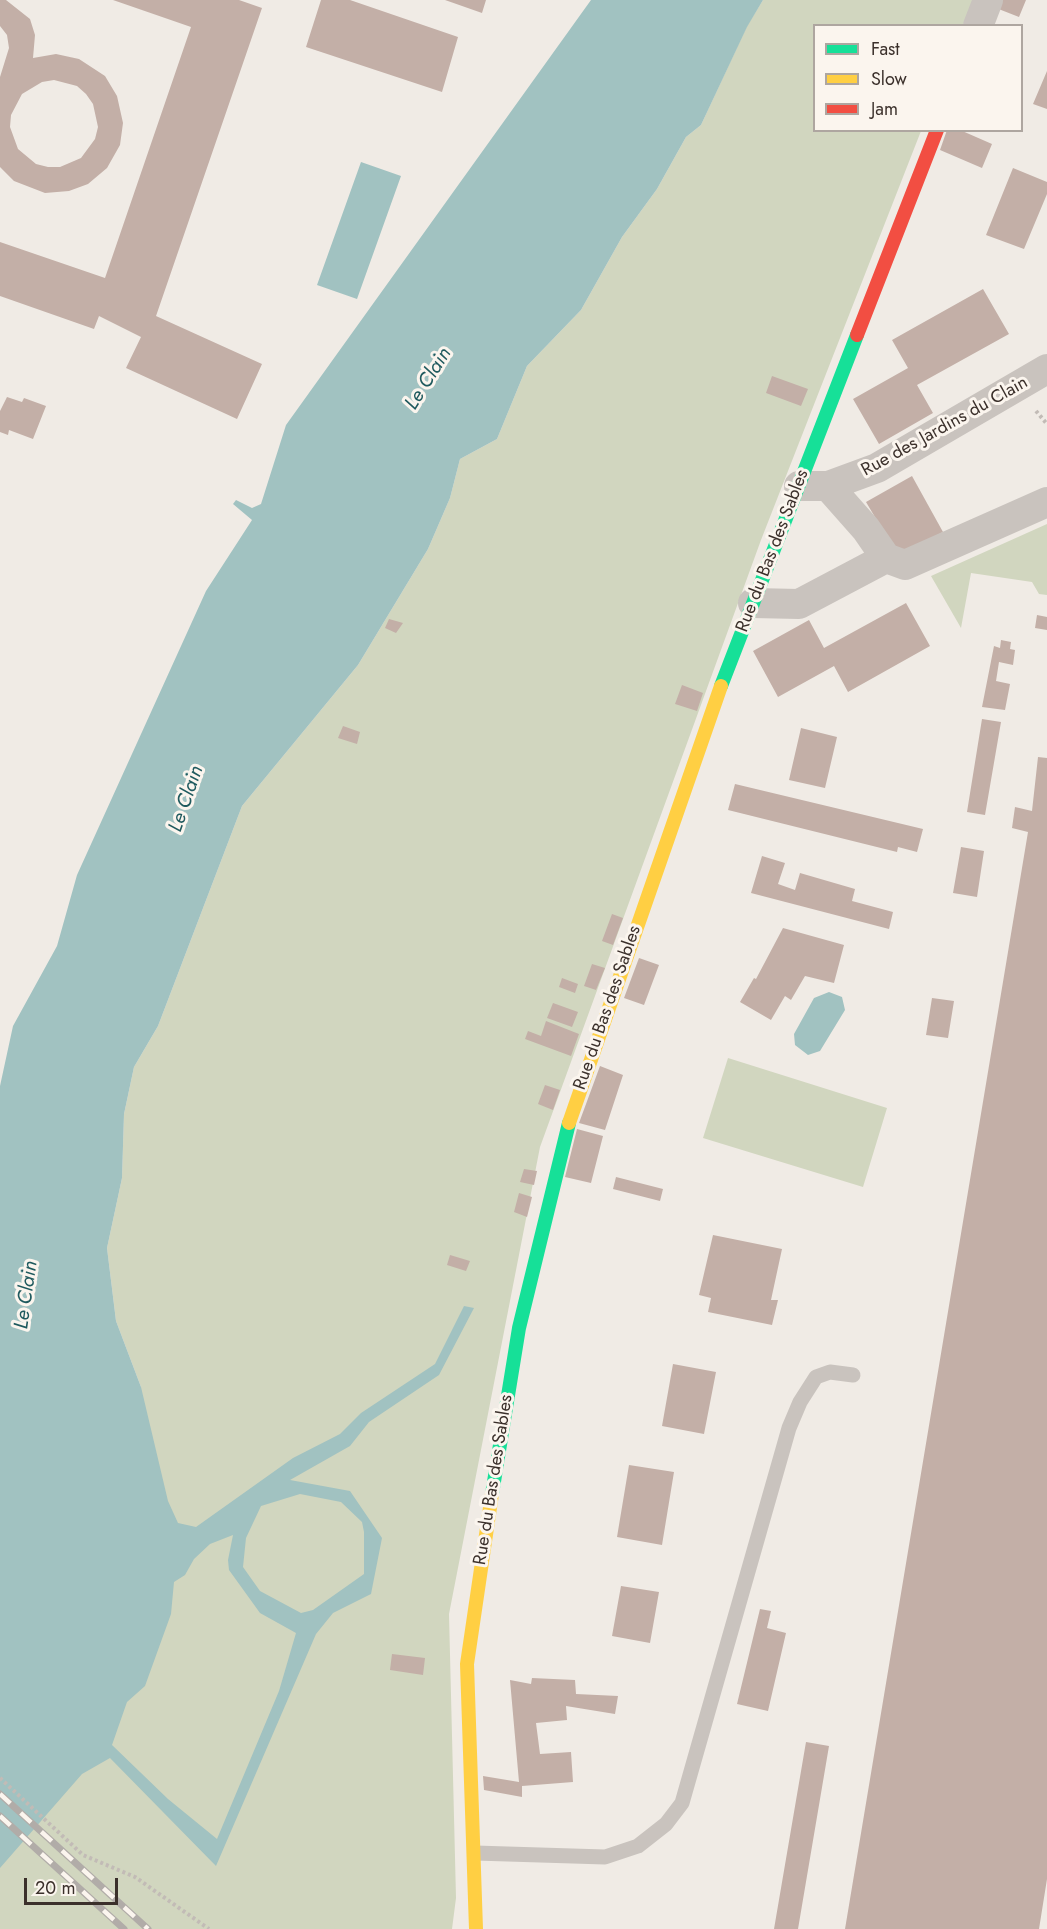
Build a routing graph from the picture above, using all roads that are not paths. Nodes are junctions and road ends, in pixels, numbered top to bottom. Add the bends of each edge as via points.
1 (988, 0) edge
2 (979, 24) edge
3 (936, 132) edge
4 (1047, 369) edge
5 (813, 486) junction
6 (1047, 502) edge
7 (886, 558) junction
8 (753, 603) junction
9 (853, 1375) dead end
10 (476, 1852) junction
11 (476, 1929) edge

1 - 2 street
3 - 5 street, Rue du Bas des Sables
4 - 5 street, Rue des Jardins du Clain via 877,468
5 - 7 street via 866,528
5 - 8 street, Rue du Bas des Sables
6 - 7 street via 905,565
7 - 8 street via 799,604
8 - 10 street, Rue du Bas des Sables via 714,704 564,1136 519,1328 467,1665
9 - 10 lane via 830,1372 816,1377 789,1428 682,1803 666,1824 638,1846 605,1857
10 - 11 street, Rue du Bas des Sables

